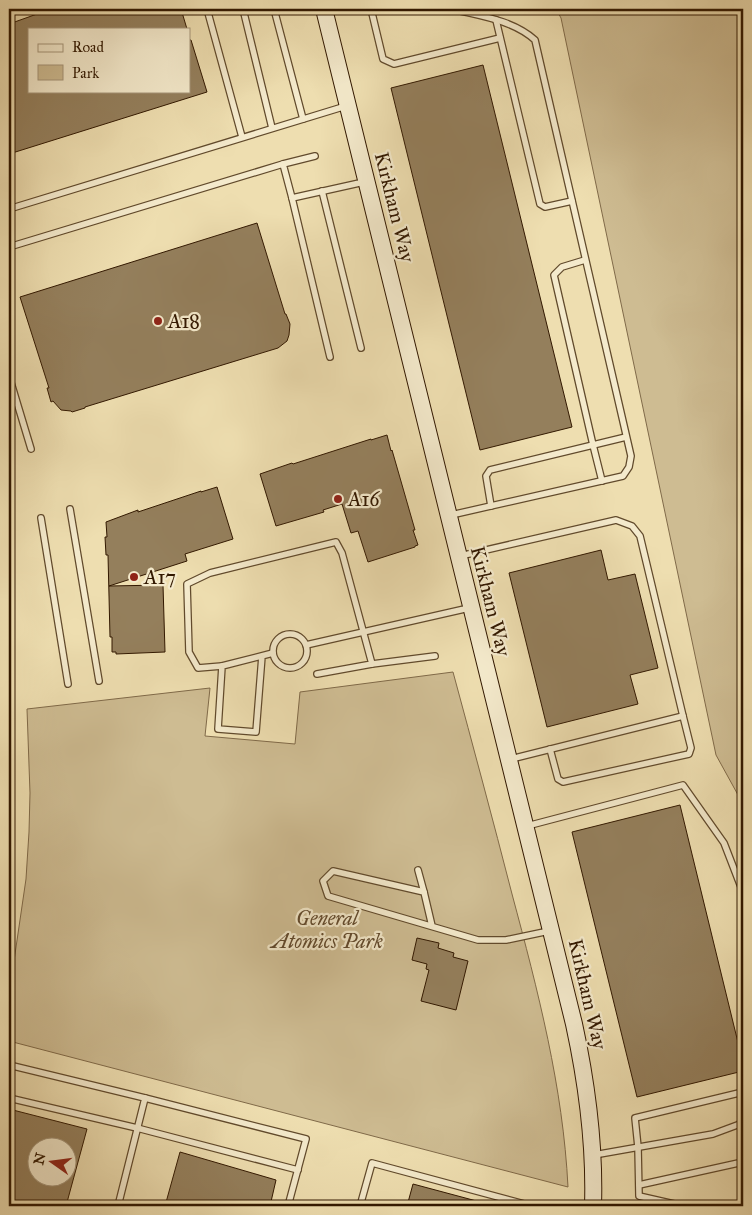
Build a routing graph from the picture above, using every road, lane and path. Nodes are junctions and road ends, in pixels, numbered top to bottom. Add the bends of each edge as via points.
1 (207, 9) edge
2 (243, 9) edge
3 (274, 9) edge
4 (324, 9) edge
5 (370, 9) edge
6 (452, 9) edge
7 (496, 20) junction
8 (500, 38) junction
9 (348, 106) junction
10 (303, 119) junction
11 (272, 128) junction
12 (242, 138) junction
13 (315, 156) dead end
14 (283, 164) junction
15 (367, 182) junction
16 (322, 192) junction
17 (292, 198) junction
18 (572, 200) junction
19 (9, 209) edge
20 (9, 247) edge
21 (586, 260) junction
22 (360, 348) dead end
23 (330, 357) dead end
24 (9, 376) edge
25 (626, 437) junction
26 (593, 445) junction
27 (31, 449) dead end
28 (602, 481) junction
29 (491, 506) junction
30 (70, 509) dead end
31 (449, 516) junction
32 (41, 518) dead end
33 (458, 556) junction
34 (471, 608) junction
35 (364, 632) junction
36 (306, 645) junction
37 (273, 653) junction
38 (262, 656) junction
39 (435, 656) dead end
40 (372, 664) junction
41 (222, 666) junction
42 (317, 674) dead end
43 (99, 681) dead end
44 (68, 684) dead end
45 (683, 716) junction
46 (550, 749) junction
47 (509, 759) junction
48 (525, 827) junction
49 (418, 870) dead end
50 (424, 892) junction
51 (743, 900) edge
52 (432, 926) junction
53 (551, 930) junction
54 (9, 1065) edge
55 (743, 1092) edge
56 (9, 1098) edge
57 (145, 1098) junction
58 (743, 1113) edge
59 (137, 1128) junction
60 (638, 1147) junction
61 (593, 1155) junction
62 (743, 1162) edge
63 (298, 1170) junction
64 (639, 1185) junction
65 (118, 1206) edge
66 (288, 1206) edge
67 (360, 1206) edge
68 (532, 1206) edge
69 (593, 1206) edge
70 (683, 1206) edge

1 - 12 lane
2 - 11 lane
3 - 10 lane
4 - 9 main road, Kirkham Way
5 - 8 lane via 383,59 394,64
6 - 7 lane
7 - 8 lane
7 - 18 lane via 526,32 535,40
8 - 18 lane via 540,204 545,206
9 - 10 lane
9 - 15 main road, Kirkham Way
10 - 11 lane
11 - 12 lane
12 - 19 lane
13 - 14 lane
14 - 17 lane
14 - 20 lane
15 - 16 lane
15 - 31 main road, Kirkham Way
16 - 17 lane
16 - 22 lane
17 - 23 lane
18 - 21 lane
21 - 25 lane
21 - 26 lane via 562,267 554,275
24 - 27 lane
25 - 26 lane
25 - 28 lane via 631,456 629,467 622,476
26 - 28 lane
26 - 29 lane via 490,470 486,476
28 - 29 lane
29 - 31 lane
30 - 43 lane
31 - 33 main road, Kirkham Way
32 - 44 lane
33 - 34 main road, Kirkham Way
33 - 45 lane via 616,520 632,526 640,536
34 - 35 lane
34 - 47 main road, Kirkham Way
35 - 36 lane
35 - 40 lane
35 - 41 lane via 336,542 210,573 187,584 189,652 198,668
36 - 37 lane via 299,637 284,635 275,642
36 - 37 lane via 304,660 296,667 281,665
37 - 38 lane
38 - 41 lane
38 - 41 lane via 256,732 218,729
39 - 40 lane
40 - 42 lane
45 - 46 lane
45 - 46 lane via 691,748 689,754 563,782 558,779
46 - 47 lane
47 - 48 main road, Kirkham Way
48 - 51 lane via 682,785 724,843
48 - 53 main road, Kirkham Way
49 - 50 lane
50 - 52 lane
50 - 52 lane via 333,871 324,881 328,896
52 - 53 lane via 478,940 506,940
53 - 61 main road, Kirkham Way via 585,1077
54 - 57 lane
55 - 60 lane via 635,1118
56 - 59 lane
57 - 59 lane
57 - 63 lane via 306,1139
58 - 60 lane via 740,1124 713,1134
59 - 63 lane
59 - 65 lane
60 - 61 lane
60 - 64 lane
61 - 69 main road, Kirkham Way
62 - 64 lane
63 - 66 lane
64 - 70 lane via 639,1196
67 - 68 lane via 372,1163

